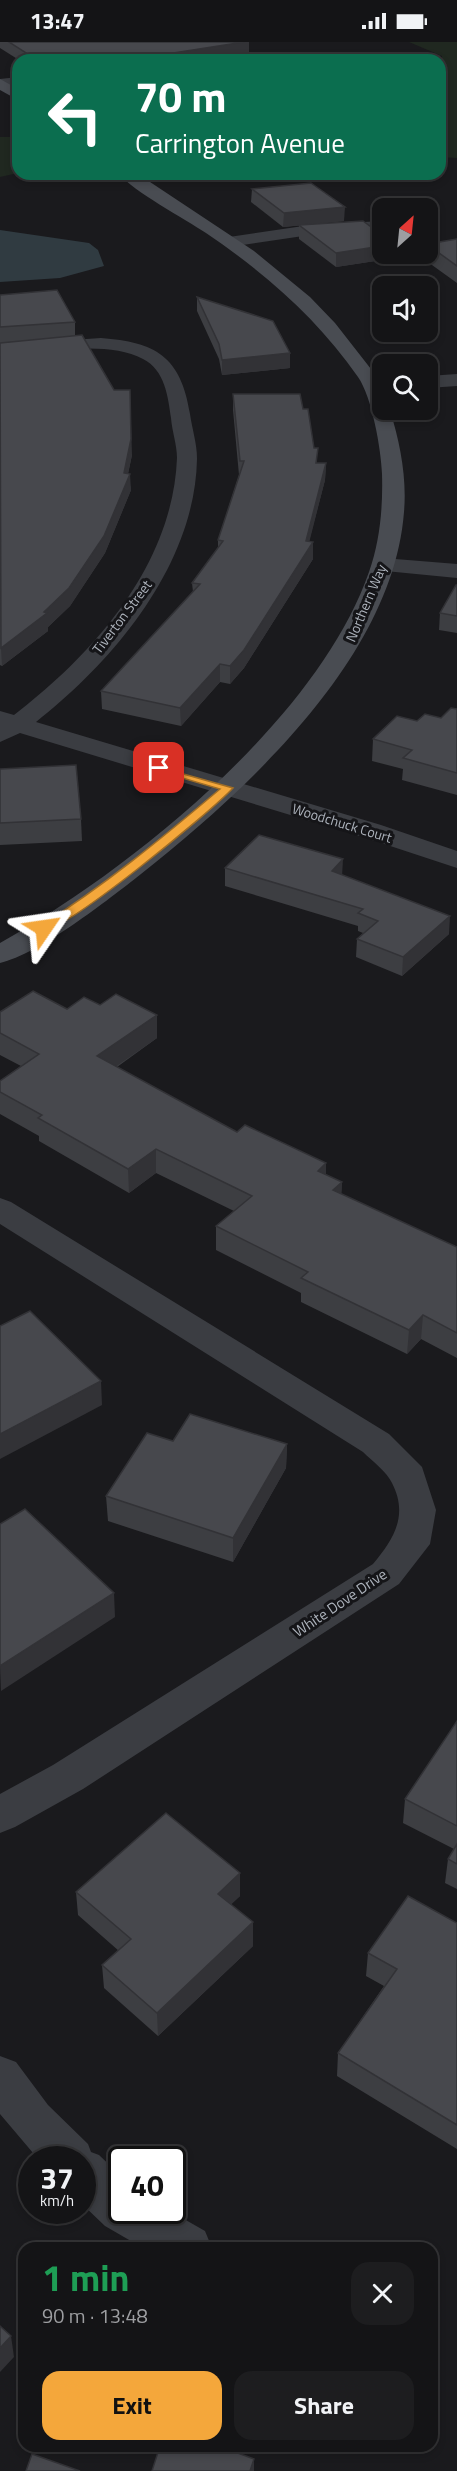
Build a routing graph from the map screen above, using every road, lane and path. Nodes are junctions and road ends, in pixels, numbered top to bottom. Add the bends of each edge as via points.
1 (137, 180) edge
2 (372, 227) edge
3 (228, 242) junction
4 (0, 351) edge
5 (372, 378) edge
6 (457, 380) edge
7 (438, 381) edge
8 (385, 420) edge
9 (383, 565) junction
10 (457, 572) edge
11 (5, 726) edge
12 (227, 788) junction
13 (457, 860) edge
14 (0, 955) edge
15 (4, 1215) edge
16 (0, 1815) edge
17 (0, 2077) edge
18 (58, 2146) edge
19 (96, 2184) edge
20 (108, 2196) edge
21 (147, 2224) edge
22 (178, 2242) edge

1 - 3 street, Northern Way
2 - 3 street via 310,230
3 - 5 street, Northern Way via 319,314
4 - 11 street, Tiverton Street via 79,344 108,345 152,355 165,368 177,395 187,457 184,484 166,547 149,582 89,660
6 - 7 street
8 - 9 street, Northern Way via 395,467 395,510
9 - 10 street
9 - 12 street, Northern Way via 355,635 320,687 282,733
11 - 12 street, Woodchuck Court
12 - 13 street, Woodchuck Court
12 - 14 street, Northern Way via 155,850 83,904
15 - 16 street, White Dove Drive via 376,1443 409,1477 418,1510 411,1544 386,1574 68,1777
17 - 18 street via 32,2120
19 - 20 street
21 - 22 street

